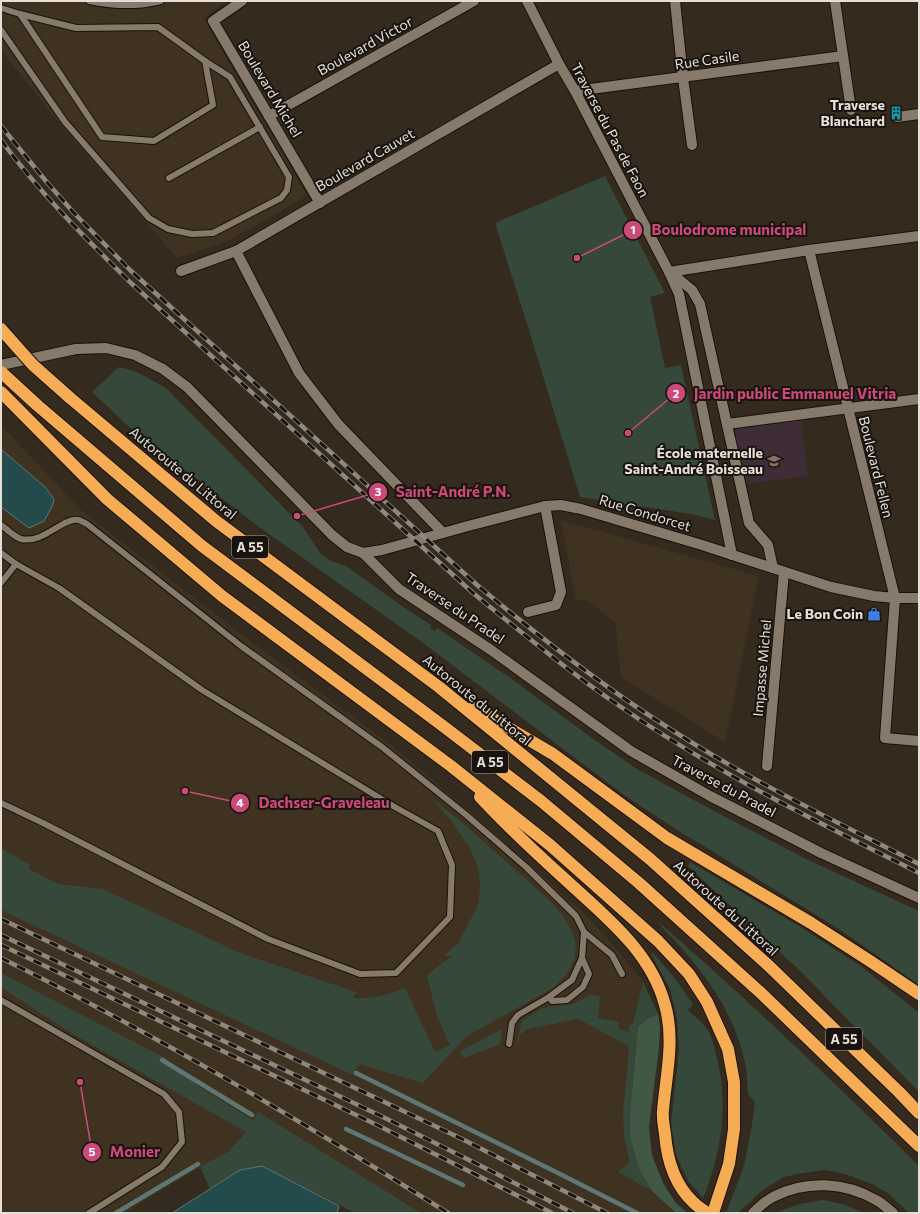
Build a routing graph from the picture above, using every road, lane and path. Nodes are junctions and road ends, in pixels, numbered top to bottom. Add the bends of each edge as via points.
1 (89, 1) edge
2 (161, 1) edge
3 (242, 1) edge
4 (474, 1) edge
5 (527, 1) edge
6 (676, 1) edge
7 (835, 1) edge
8 (1, 8) edge
9 (20, 14) junction
10 (1, 30) edge
11 (843, 56) junction
12 (205, 62) junction
13 (559, 64) junction
14 (683, 78) junction
15 (575, 91) junction
16 (851, 110) dead end
17 (919, 114) edge
18 (269, 116) junction
19 (897, 117) dead end
20 (260, 128) junction
21 (692, 145) dead end
22 (169, 178) dead end
23 (320, 202) junction
24 (919, 236) edge
25 (809, 250) junction
26 (236, 251) junction
27 (181, 271) dead end
28 (669, 272) junction
29 (1, 329) edge
30 (1, 365) edge
31 (1, 372) edge
32 (1, 392) edge
33 (919, 399) edge
34 (847, 408) junction
35 (727, 424) junction
36 (545, 506) junction
37 (1, 525) edge
38 (443, 533) junction
39 (1, 553) edge
40 (363, 553) junction
41 (732, 555) junction
42 (16, 564) junction
43 (773, 568) junction
44 (784, 572) junction
45 (1, 583) edge
46 (895, 598) junction
47 (919, 598) edge
48 (528, 612) dead end
49 (439, 687) junction
50 (919, 741) edge
51 (451, 766) junction
52 (767, 766) dead end
53 (1, 803) edge
54 (919, 898) edge
55 (584, 932) junction
56 (582, 958) junction
57 (870, 961) junction
58 (622, 974) dead end
59 (919, 994) edge
60 (549, 997) junction
61 (1, 1000) edge
62 (919, 1002) edge
63 (509, 1044) dead end
64 (919, 1113) edge
65 (919, 1146) edge
66 (89, 1213) edge
67 (708, 1213) edge
68 (713, 1213) edge
69 (753, 1213) edge
70 (893, 1213) edge

1 - 2 lane via 108,5 145,5
3 - 18 street, Boulevard Michel via 213,21
4 - 18 street, Boulevard Victor
5 - 13 street, Traverse du Pas de Faon
6 - 14 street
7 - 11 street
8 - 9 lane
9 - 12 lane via 76,28 158,27
9 - 12 lane via 102,136 154,141 213,105
10 - 20 lane via 65,122 149,218 168,229 192,234 214,233 281,198 287,190 289,177
11 - 14 street, Rue Casile
11 - 16 street
12 - 20 lane via 230,77
13 - 15 street, Traverse du Pas de Faon
13 - 23 street, Boulevard Cauvet
14 - 15 street, Rue Casile
14 - 21 street
15 - 28 street, Traverse du Pas de Faon
17 - 19 street
18 - 23 street, Boulevard Michel
20 - 22 lane
23 - 26 street, Boulevard Cauvet
24 - 25 street
25 - 28 street
25 - 34 street, Boulevard Fellen
26 - 27 street, Boulevard Cauvet
26 - 38 street via 299,373 338,424
28 - 35 street, Traverse du Pas de Faon via 692,290 700,304
28 - 41 street, Traverse du Pas de Faon via 679,294
29 - 49 highway, Autoroute du Littoral / A 55, bridge via 33,365 216,521
30 - 40 street, Traverse du Pradel via 76,349 106,348 135,355 163,369 187,387 332,535 347,547
31 - 65 highway, A 55 via 202,546 534,796 639,883 761,993
32 - 51 highway via 106,499 222,596
33 - 34 street
34 - 35 street
34 - 46 street, Boulevard Fellen
35 - 43 street, Traverse du Pas de Faon via 749,523 768,545
36 - 38 street, Rue Condorcet
36 - 41 street, Rue Condorcet via 561,505 581,509
36 - 48 street via 561,592 556,605
37 - 55 lane via 20,539 31,540 68,522 78,520 87,524 241,646 382,747 466,814 576,916
38 - 40 street, Rue Condorcet
39 - 42 lane
40 - 54 street, Traverse du Pradel via 399,588 491,650 631,751 716,799 821,853
41 - 43 street, Rue Condorcet
42 - 45 lane
42 - 53 lane via 59,588 202,690 438,831 452,865 450,916 396,973 360,974 268,939
43 - 44 street, Rue Condorcet
44 - 46 street, Rue Condorcet via 831,587
44 - 52 street, Impasse Michel
46 - 47 street, Rue Condorcet
46 - 50 street, Boulevard Fellen via 885,738
49 - 57 highway via 554,754 667,838
49 - 64 highway, Autoroute du Littoral / A 55 via 656,865 769,966
51 - 67 highway via 506,825 623,933 651,969 665,1005 669,1035 663,1112 666,1150 672,1170 682,1188 693,1203
51 - 68 highway via 550,845 658,940 689,974 707,1002 728,1049 734,1082 733,1136 729,1164
55 - 56 lane
55 - 58 lane via 612,955
56 - 60 lane via 572,980
56 - 60 lane via 589,974 583,987 567,1000 552,1001
57 - 59 highway
57 - 62 highway
60 - 63 lane via 518,1015 512,1023
61 - 66 lane via 164,1094 179,1112 182,1142 162,1167
69 - 70 street via 773,1196 807,1185 857,1191 877,1200

